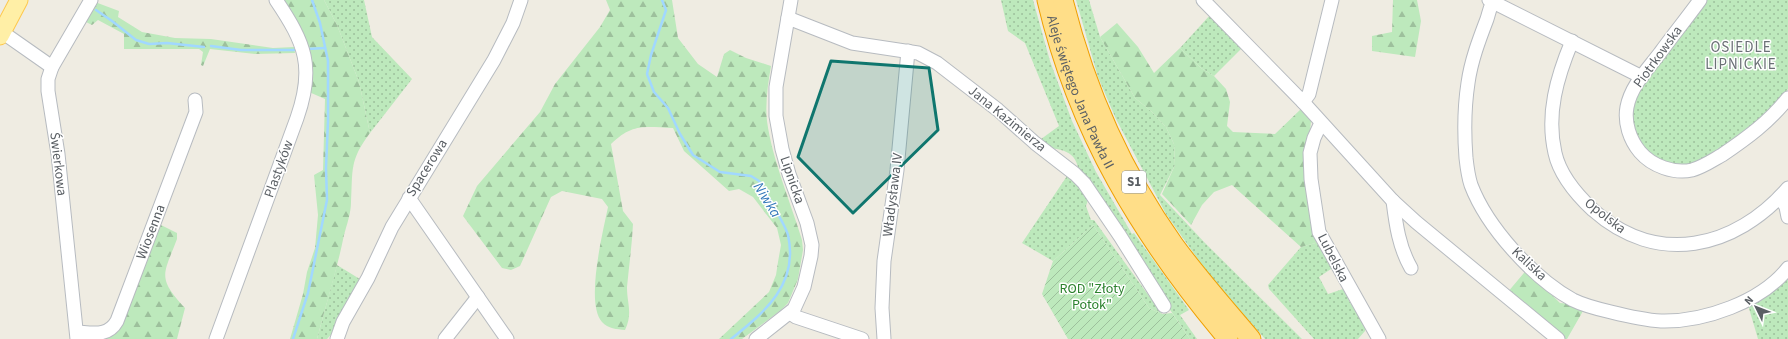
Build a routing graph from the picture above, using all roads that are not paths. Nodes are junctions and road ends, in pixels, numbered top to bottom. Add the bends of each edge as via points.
1 (19, 0) edge
2 (92, 0) edge
3 (276, 0) edge
4 (521, 0) edge
5 (791, 0) edge
6 (1047, 0) edge
7 (1063, 0) edge
8 (1203, 0) edge
9 (1332, 0) edge
10 (1700, 0) edge
11 (1492, 1) edge
12 (788, 18) junction
13 (1, 34) edge
14 (1572, 41) junction
15 (908, 51) junction
16 (52, 67) junction
17 (1642, 77) junction
18 (1788, 98) edge
19 (196, 100) dead end
20 (1303, 102) junction
21 (1321, 122) junction
22 (1784, 192) edge
23 (409, 198) junction
24 (1393, 201) junction
25 (1788, 217) edge
26 (1412, 268) dead end
27 (1788, 268) edge
28 (478, 297) junction
29 (1164, 306) dead end
30 (790, 313) junction
31 (77, 336) edge
32 (216, 339) edge
33 (337, 339) edge
34 (445, 339) edge
35 (507, 339) edge
36 (756, 339) edge
37 (862, 339) edge
38 (884, 339) edge
39 (1228, 339) edge
40 (1251, 339) edge
41 (1378, 339) edge
42 (1558, 339) edge

1 - 13 main road
2 - 16 street, Świerkowa
3 - 32 street, Plastyków via 300,40 306,67 306,91
4 - 23 street, Spacerowa via 513,23 497,54
5 - 12 street, Lipnicka
6 - 39 highway, Aleje świętego Jana Pawła II / S1 via 1071,85 1113,174 1141,223
7 - 40 highway, Aleje świętego Jana Pawła II / S1 via 1086,78 1107,131 1126,167 1174,245
8 - 20 street
9 - 20 street via 1309,94
10 - 17 street, Piotrkowska
11 - 14 street
11 - 27 street, Kaliska via 1470,69 1464,108 1468,169 1471,184 1496,230 1537,272 1558,290 1583,304 1632,317 1661,321 1691,319 1726,310 1780,279
12 - 15 street, Jana Kazimierza via 852,43
12 - 30 street, Lipnicka via 776,87 776,116 785,162 807,223 812,245 812,256 804,287
13 - 16 street
14 - 17 street
14 - 22 street, Opolska via 1556,82 1552,105 1552,139 1558,162 1569,184 1601,217 1637,238 1663,244 1705,242 1723,236 1759,214
15 - 29 street, Jana Kazimierza via 924,55 937,63 1075,174 1120,236
15 - 38 street, Władysława IV via 897,170 884,261
16 - 31 street, Świerkowa via 48,92 58,154
17 - 18 street, Piotrkowska via 1630,96 1627,108 1629,133 1634,145 1643,155 1666,169 1692,170 1708,163 1748,138 1768,121
19 - 31 street, Wiosenna via 196,112 114,327 100,334
20 - 21 street
21 - 24 street
21 - 41 street, Lubelska via 1310,153 1319,232
22 - 25 street
23 - 28 street
23 - 33 street, Spacerowa via 382,246
24 - 26 street via 1400,244
24 - 42 street
28 - 34 street
28 - 35 street
30 - 36 street, Lipnicka
30 - 37 street

